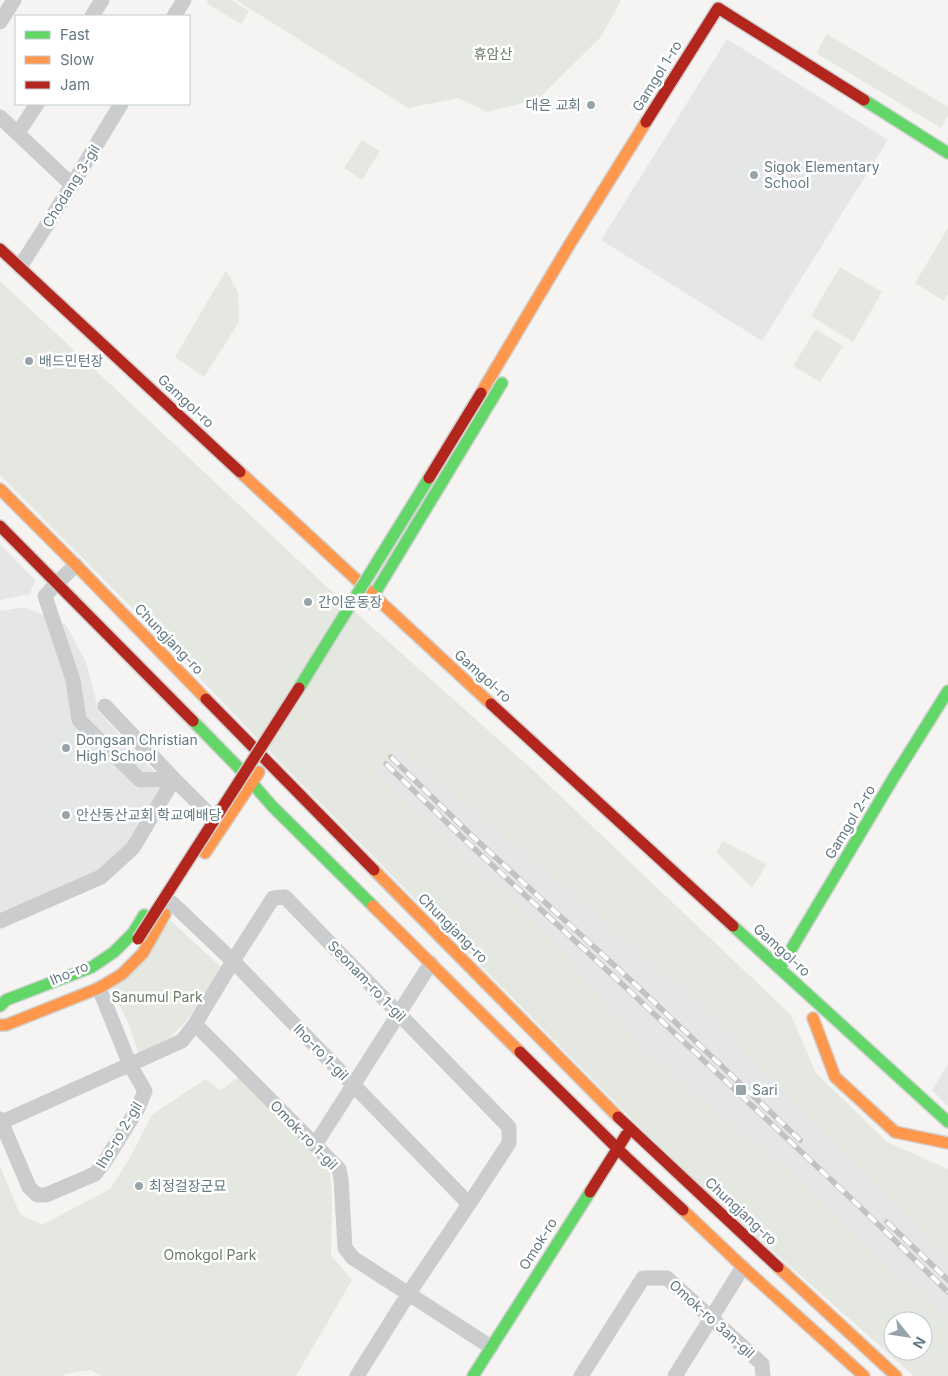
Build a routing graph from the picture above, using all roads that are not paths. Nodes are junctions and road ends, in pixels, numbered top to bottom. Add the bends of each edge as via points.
1 (14, 0) edge
2 (102, 0) edge
3 (184, 0) edge
4 (93, 15) edge
5 (175, 15) edge
6 (0, 22) edge
7 (36, 105) edge
8 (120, 105) edge
9 (0, 117) edge
10 (18, 133) junction
11 (948, 153) edge
12 (72, 185) junction
13 (568, 247) junction
14 (0, 249) edge
15 (20, 267) junction
16 (561, 279) dead end
17 (509, 371) dead end
18 (481, 393) joint
19 (152, 405) dead end
20 (0, 489) edge
21 (0, 526) edge
22 (76, 565) junction
23 (56, 584) junction
24 (356, 585) junction
25 (371, 599) junction
26 (948, 691) edge
27 (104, 706) dead end
28 (251, 746) junction
29 (266, 761) junction
30 (237, 766) junction
31 (174, 779) junction
32 (252, 783) junction
33 (579, 800) dead end
34 (208, 813) junction
35 (172, 903) junction
36 (0, 921) edge
37 (233, 961) junction
38 (431, 963) junction
39 (780, 968) junction
40 (98, 988) junction
41 (0, 1006) edge
42 (400, 1013) junction
43 (0, 1017) edge
44 (195, 1024) junction
45 (0, 1025) edge
46 (828, 1031) dead end
47 (130, 1065) junction
48 (352, 1085) junction
49 (1, 1120) edge
50 (630, 1129) junction
51 (946, 1131) edge
52 (948, 1142) edge
53 (315, 1145) junction
54 (618, 1147) junction
55 (469, 1204) junction
56 (743, 1267) junction
57 (409, 1293) junction
58 (712, 1318) junction
59 (491, 1347) junction
60 (883, 1364) junction
61 (357, 1376) edge
62 (473, 1376) edge
63 (581, 1376) edge
64 (676, 1376) edge
65 (763, 1376) edge
66 (864, 1376) edge
67 (872, 1376) edge
68 (896, 1376) edge

1 - 6 street
2 - 4 street
3 - 5 street
7 - 10 street
8 - 12 street, Chodang 3-gil
9 - 10 street
10 - 12 street
11 - 13 street, Gamgol 1-ro via 718,8
12 - 15 street, Chodang 3-gil
13 - 16 street
13 - 18 street, Gamgol 1-ro
13 - 24 street via 541,273
14 - 15 street, Gamgol-ro
15 - 24 street, Gamgol-ro
17 - 25 street
18 - 43 street, Iho-ro, bridge via 309,673 138,939 121,960 100,976
19 - 24 street, Gamgol-ro
20 - 22 street, Chungjang-ro
21 - 23 street
22 - 23 street
22 - 28 street, Chungjang-ro
23 - 30 street
23 - 31 street via 45,596 73,680 79,720 140,780
24 - 25 street, Gamgol-ro
25 - 33 street, Gamgol-ro
25 - 39 street, Gamgol-ro
26 - 39 street, Gamgol 2-ro
27 - 31 street
28 - 29 street, Chungjang-ro
28 - 30 street
29 - 32 street
29 - 50 street, Chungjang-ro
30 - 32 street
30 - 34 street
31 - 34 street
31 - 36 street via 134,848 101,877
32 - 35 street
32 - 38 street
34 - 41 street via 133,933 114,952 92,967 6,1000
35 - 37 street, Iho-ro 1-gil
35 - 40 street via 142,953 122,974
37 - 42 street, Seonam-ro 1-gil via 273,898 285,897
37 - 44 street, Seonam-ro 1-gil
37 - 48 street, Iho-ro 1-gil
38 - 42 street
38 - 54 street
39 - 51 street, Gamgol-ro
40 - 45 street
40 - 47 street, Iho-ro 2-gil
42 - 48 street
42 - 55 street, Seonam-ro 1-gil via 509,1126 509,1142
44 - 47 street, Seonam-ro 1-gil via 182,1041
44 - 53 street, Omok-ro 1-gil
46 - 52 street via 810,1015 835,1077 895,1132
47 - 49 street, Seonam-ro 1-gil
47 - 49 street, Iho-ro 2-gil via 145,1091 137,1110 95,1174 46,1195 37,1195 29,1187
48 - 53 street
48 - 55 street, Iho-ro 1-gil
50 - 54 street, Omok-ro
50 - 60 street, Chungjang-ro
53 - 57 street, Omok-ro 1-gil via 339,1170 345,1248 353,1258
54 - 56 street
54 - 59 street, Omok-ro
55 - 57 street, Seonam-ro 1-gil
56 - 58 street
56 - 66 street
57 - 59 street, Omok-ro 1-gil
57 - 61 street, Seonam-ro 1-gil
58 - 63 street, Omok-ro 3an-gil via 666,1278 643,1278
58 - 64 street
58 - 65 street, Omok-ro 3an-gil via 762,1364
59 - 62 street, Omok-ro
60 - 67 street
60 - 68 street, Chungjang-ro

